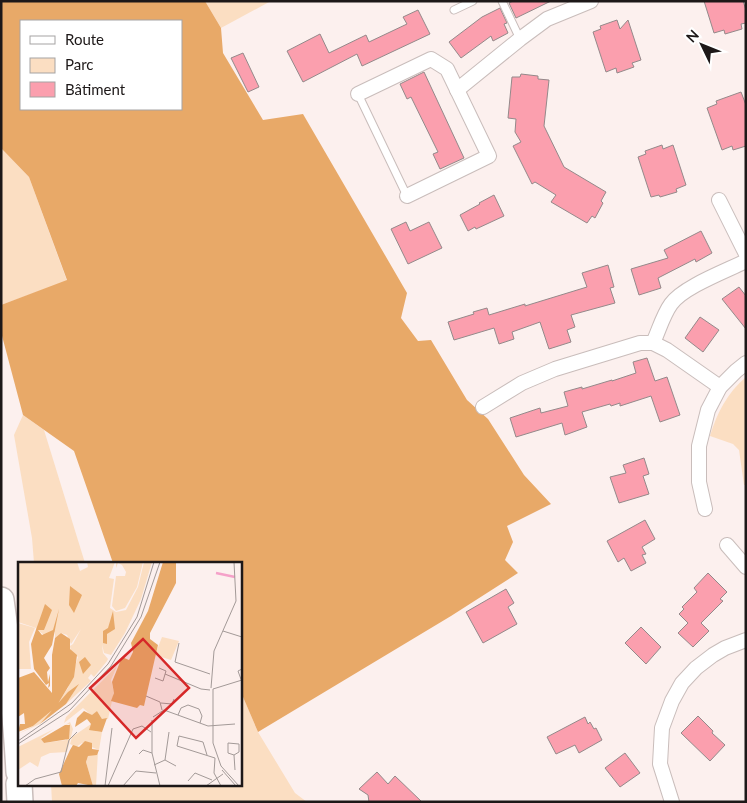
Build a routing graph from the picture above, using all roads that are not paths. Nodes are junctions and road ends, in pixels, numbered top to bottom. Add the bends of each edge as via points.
1 (473, 1) edge
2 (502, 1) edge
3 (591, 1) edge
4 (568, 6) edge
5 (454, 10) dead end
6 (520, 39) junction
7 (457, 90) junction
8 (358, 94) joint
9 (407, 196) joint
10 (719, 200) dead end
11 (746, 254) edge
12 (746, 261) edge
13 (653, 343) junction
14 (746, 363) edge
15 (720, 387) junction
16 (483, 407) dead end
17 (705, 509) dead end
18 (727, 545) dead end
19 (746, 568) edge
20 (1, 600) edge
21 (746, 640) edge
22 (18, 748) edge
23 (19, 786) edge
24 (20, 802) edge
25 (672, 802) edge

1 - 5 lane
2 - 6 lane
3 - 4 street
4 - 6 street
6 - 7 street
7 - 8 street via 447,69 431,59
7 - 9 street via 489,156
8 - 9 lane
10 - 11 street
12 - 13 street via 697,284 672,302
13 - 15 street
13 - 16 street via 626,346 555,370 522,383
14 - 15 street
15 - 17 street via 708,410 699,446 699,482
18 - 19 street
20 - 22 highway
21 - 25 street via 725,648 696,668 672,701 662,728 660,764
23 - 24 highway

